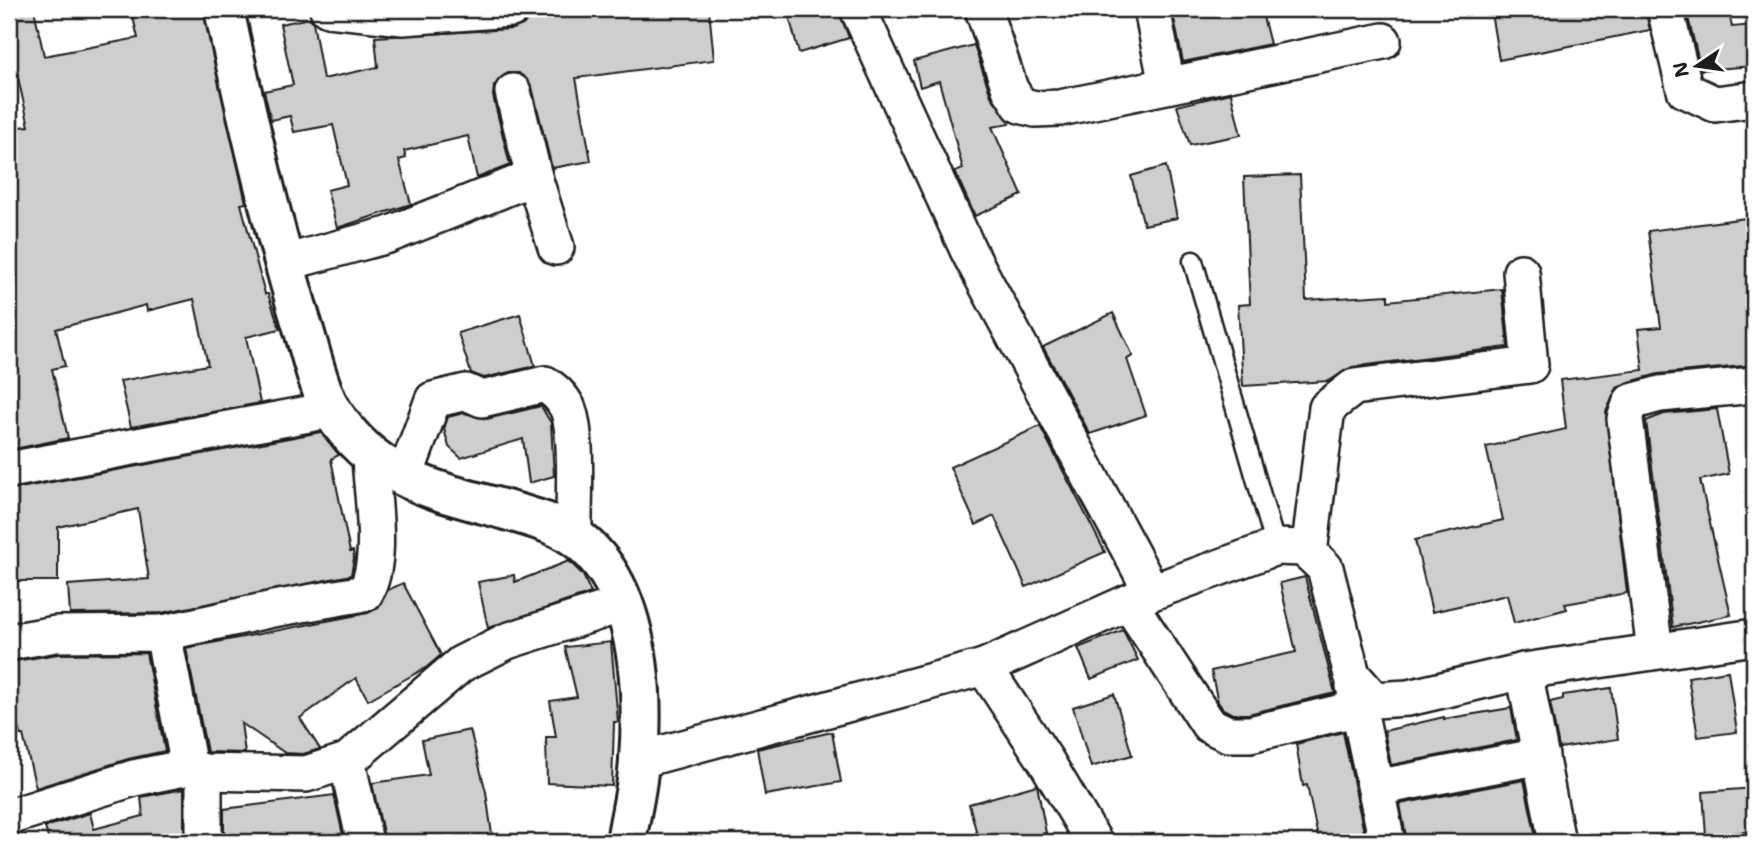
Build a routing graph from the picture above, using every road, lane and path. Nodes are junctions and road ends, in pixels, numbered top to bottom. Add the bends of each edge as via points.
1 (224, 9) edge
2 (328, 9) edge
3 (511, 9) edge
4 (858, 9) edge
5 (983, 9) edge
6 (1152, 9) edge
7 (1665, 9) edge
8 (1383, 41) dead end
9 (1167, 85) junction
10 (513, 92) dead end
11 (1754, 99) edge
12 (534, 177) junction
13 (556, 247) dead end
14 (1194, 261) dead end
15 (284, 262) junction
16 (1521, 272) dead end
17 (1754, 385) edge
18 (330, 410) junction
19 (370, 458) junction
20 (9, 470) edge
21 (405, 477) junction
22 (574, 537) junction
23 (1293, 550) junction
24 (1141, 597) junction
25 (623, 604) junction
26 (163, 634) junction
27 (1754, 637) edge
28 (9, 642) edge
29 (1655, 651) junction
30 (984, 667) junction
31 (1524, 671) junction
32 (1355, 691) junction
33 (1541, 756) junction
34 (639, 760) junction
35 (347, 761) junction
36 (196, 769) junction
37 (1376, 788) junction
38 (9, 817) edge
39 (204, 842) edge
40 (365, 842) edge
41 (626, 842) edge
42 (1094, 842) edge
43 (1387, 842) edge
44 (1557, 842) edge

1 - 15 street
2 - 3 street via 403,17
4 - 24 street via 968,252
5 - 9 street via 1010,89 1020,105 1060,107
6 - 9 street
7 - 11 street via 1685,90 1715,104
8 - 9 street
10 - 12 street
12 - 13 street
12 - 15 street via 388,235
14 - 23 lane
15 - 18 street
16 - 23 street via 1530,365 1354,387 1327,408
17 - 29 street via 1660,394 1632,402 1625,419
18 - 19 street
18 - 20 street
19 - 21 street
19 - 26 street via 375,560 373,579 365,593
21 - 22 street via 432,491 547,522
21 - 22 street via 433,400 466,392 482,399 545,384 559,394 568,410
22 - 25 street via 604,564
23 - 24 street
23 - 32 street via 1325,568
24 - 30 street
24 - 32 street via 1209,726 1228,734 1250,734
25 - 34 street via 640,670
25 - 35 street via 507,641 461,664
26 - 28 street via 56,634
26 - 36 street
27 - 29 street
29 - 31 street
30 - 34 street
30 - 42 street
31 - 32 street via 1408,698 1374,700
31 - 33 street
32 - 37 street
33 - 37 street
33 - 44 street
34 - 41 street
35 - 36 street via 306,774
35 - 40 street
36 - 38 street via 134,778
36 - 39 street
37 - 43 street

